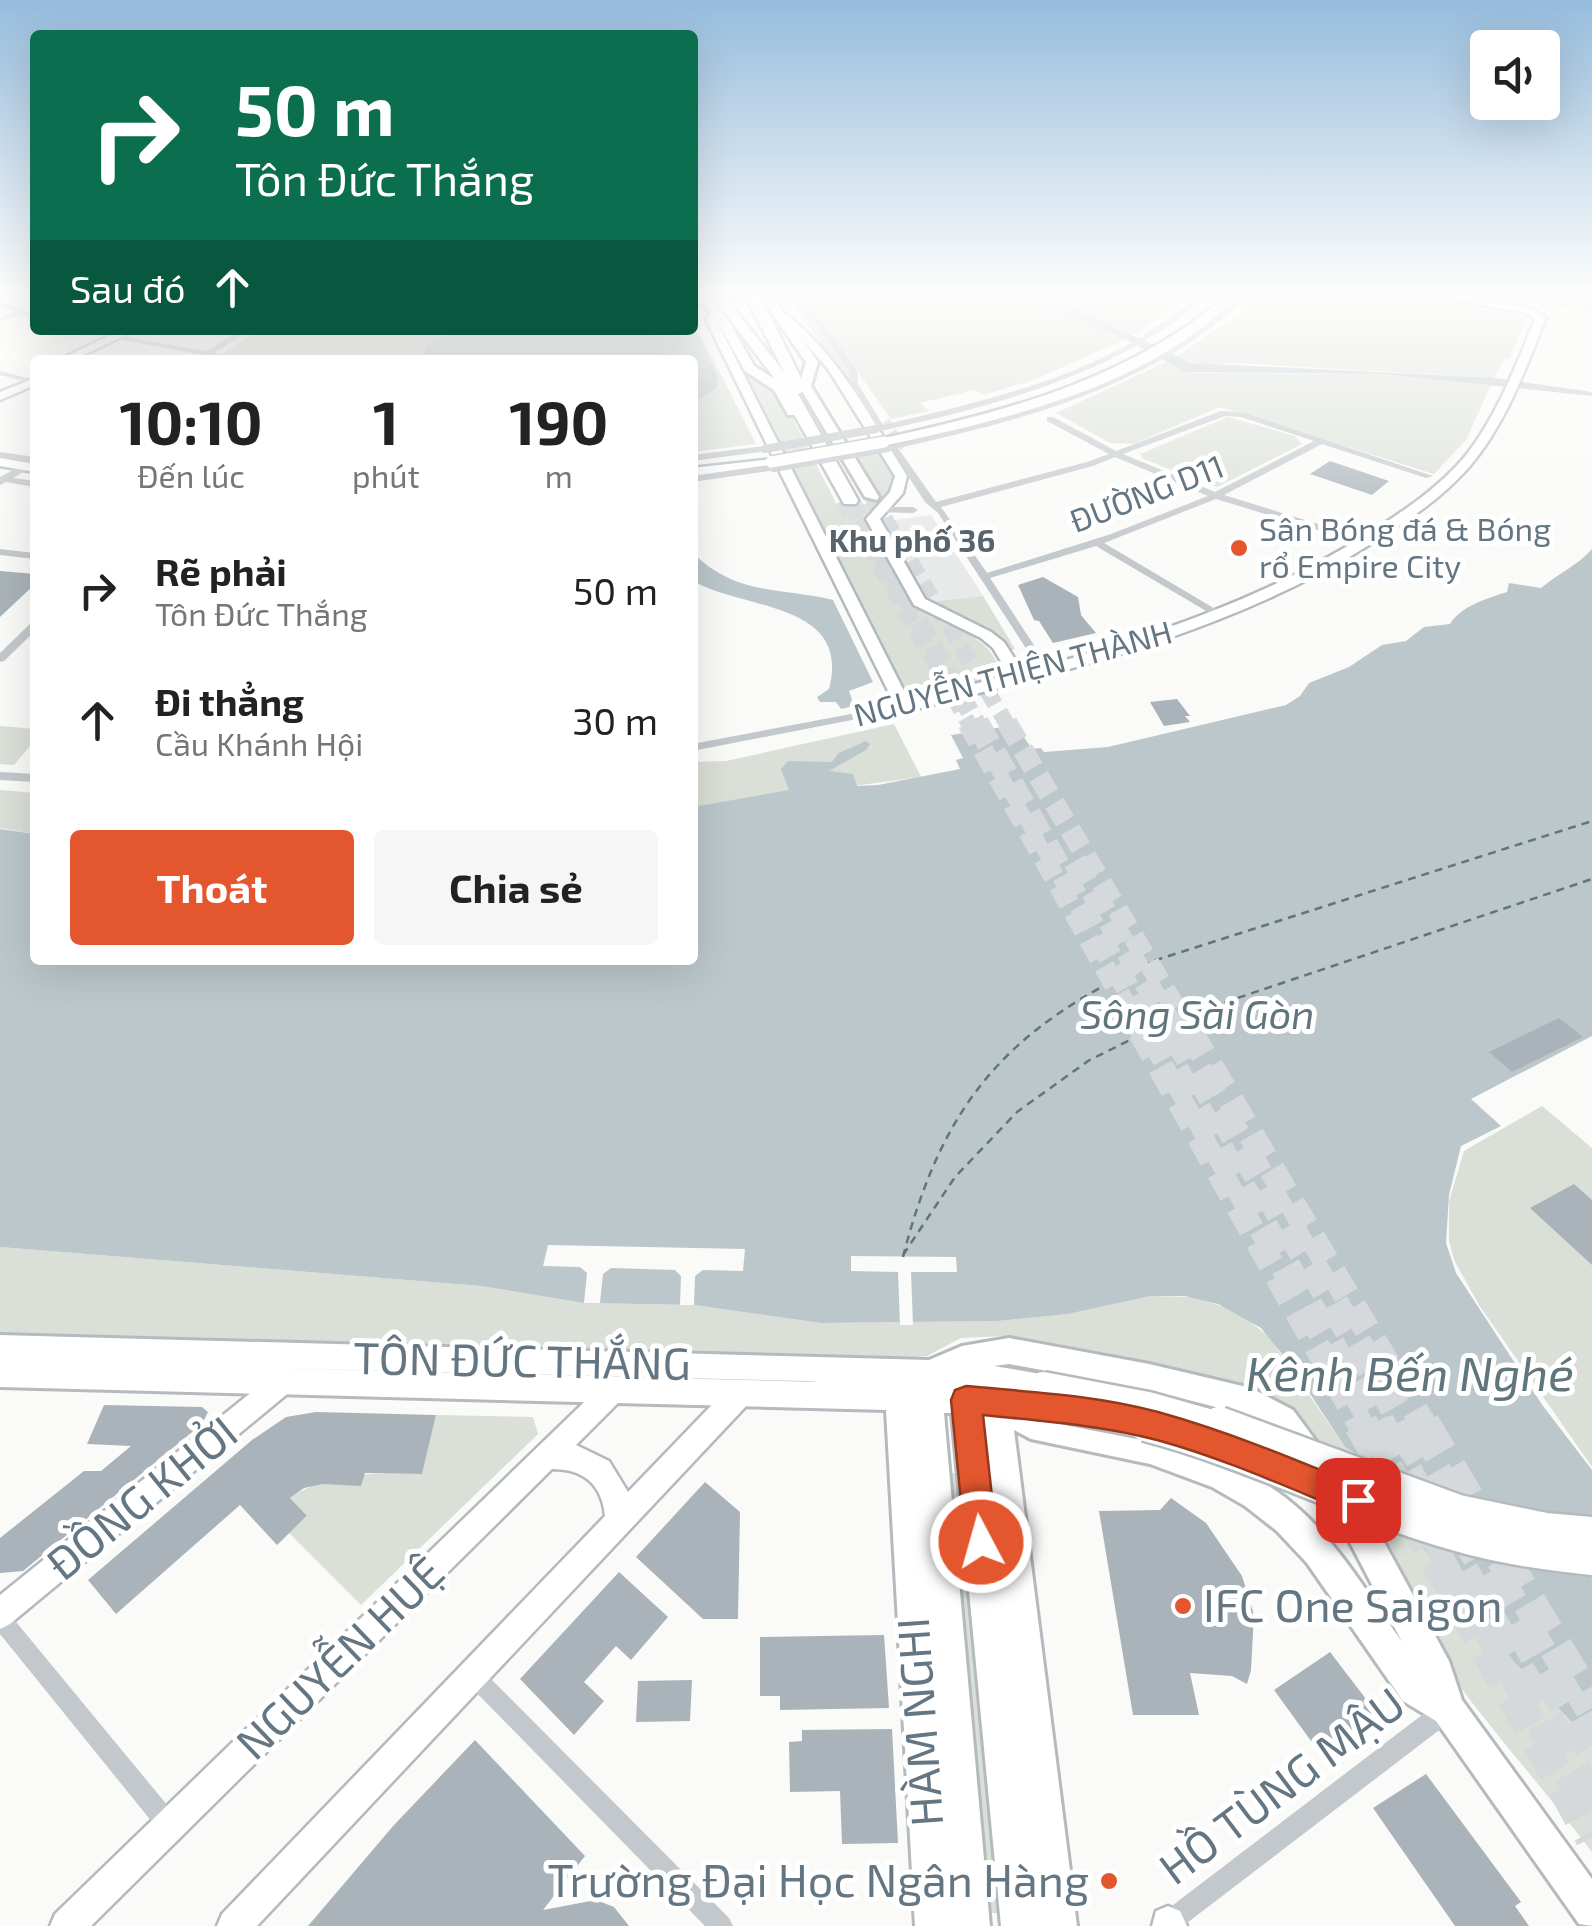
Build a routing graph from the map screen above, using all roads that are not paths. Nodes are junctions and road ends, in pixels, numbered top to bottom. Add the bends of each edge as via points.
1 (23, 383) edge
2 (742, 383) edge
3 (771, 383) edge
4 (785, 383) edge
5 (796, 383) edge
6 (840, 383) edge
7 (859, 383) edge
8 (1071, 383) edge
9 (1071, 383) edge
10 (1513, 383) edge
11 (0, 393) edge
12 (1044, 394) junction
13 (1050, 419) dead end
14 (884, 435) junction
15 (1321, 441) junction
16 (905, 450) tunnel mouth
17 (0, 455) edge
18 (1117, 455) junction
19 (762, 459) junction
20 (698, 461) edge
21 (0, 462) edge
22 (17, 473) edge
23 (698, 475) edge
24 (1429, 476) dead end
25 (1217, 496) junction
26 (861, 501) junction
27 (937, 505) junction
28 (913, 510) dead end
29 (1098, 542) junction
30 (1367, 542) junction
31 (0, 552) edge
32 (30, 555) edge
33 (984, 577) junction
34 (1218, 615) junction
35 (30, 630) edge
36 (0, 659) edge
37 (1046, 671) junction
38 (1018, 678) junction
39 (904, 707) junction
40 (698, 747) edge
41 (0, 776) edge
42 (30, 778) edge
43 (0, 1348) edge
44 (0, 1374) edge
45 (283, 1382) junction
46 (614, 1390) junction
47 (920, 1390) junction
48 (740, 1394) junction
49 (1043, 1395) junction
50 (981, 1401) junction
51 (546, 1456) junction
52 (620, 1520) junction
53 (1592, 1534) edge
54 (1592, 1558) edge
55 (0, 1616) edge
56 (475, 1677) junction
57 (1448, 1710) junction
58 (170, 1826) junction
59 (1592, 1911) edge
60 (239, 1924) edge
61 (1167, 1925) edge
62 (67, 1926) edge
63 (721, 1926) edge
64 (934, 1926) edge
65 (971, 1926) edge
66 (1020, 1926) edge
67 (1058, 1926) edge

1 - 11 street
2 - 39 street
3 - 26 main road
4 - 26 highway
5 - 26 highway
6 - 26 street via 901,476 896,493
7 - 14 street
8 - 12 street
9 - 12 street
10 - 30 street, NGUYỄN THIỆN THÀNH via 1483,441 1454,475
12 - 14 street
12 - 14 street
13 - 18 street
14 - 19 street, bridge
14 - 27 street
15 - 18 street via 1236,414 1214,415
15 - 24 street
15 - 25 street, ĐƯỜNG D11
16 - 27 street via 938,496
17 - 22 street
18 - 25 street
18 - 27 street
19 - 20 street
19 - 23 street
21 - 22 street
25 - 29 street, ĐƯỜNG D11
25 - 30 street
26 - 28 street
26 - 38 street via 913,596 998,645
27 - 33 street
29 - 33 street, ĐƯỜNG D11
29 - 34 street
30 - 34 street, NGUYỄN THIỆN THÀNH
31 - 32 street
33 - 37 street
34 - 37 street, NGUYỄN THIỆN THÀNH
35 - 36 street
37 - 38 street, NGUYỄN THIỆN THÀNH
38 - 39 street, NGUYỄN THIỆN THÀNH
39 - 40 street, NGUYỄN THIỆN THÀNH
41 - 42 street
43 - 47 main road, TÔN ÐỨC THẮNG
44 - 45 main road, TÔN ÐỨC THẮNG
45 - 46 main road, TÔN ÐỨC THẮNG
45 - 55 street, ÐỒNG KHỞI
46 - 48 main road, TÔN ÐỨC THẮNG
46 - 51 street, NGUYỄN HUỆ
47 - 48 main road, TÔN ÐỨC THẮNG
47 - 49 main road, TÔN ÐỨC THẮNG
47 - 50 main road, TÔN ÐỨC THẮNG
47 - 57 main road via 962,1358 1030,1354 1202,1389 1251,1402 1282,1420 1336,1487 1437,1673
47 - 64 main road, HÀM NGHI
47 - 65 main road, HÀM NGHI
48 - 52 street
49 - 50 main road, TÔN ÐỨC THẮNG
49 - 53 main road, bridge via 1118,1398 1200,1418 1463,1516
49 - 54 main road, bridge via 1198,1438 1466,1539
50 - 57 main road via 1030,1425 1150,1450 1256,1495 1318,1552 1415,1689
50 - 66 main road, HÀM NGHI
50 - 67 main road
51 - 52 street via 579,1457 601,1469 616,1490
51 - 58 street, NGUYỄN HUỆ
52 - 56 street
55 - 58 street
56 - 60 street
56 - 63 street
57 - 59 main road
57 - 61 street, HỒ TÙNG MẬU
58 - 62 street, NGUYỄN HUỆ

